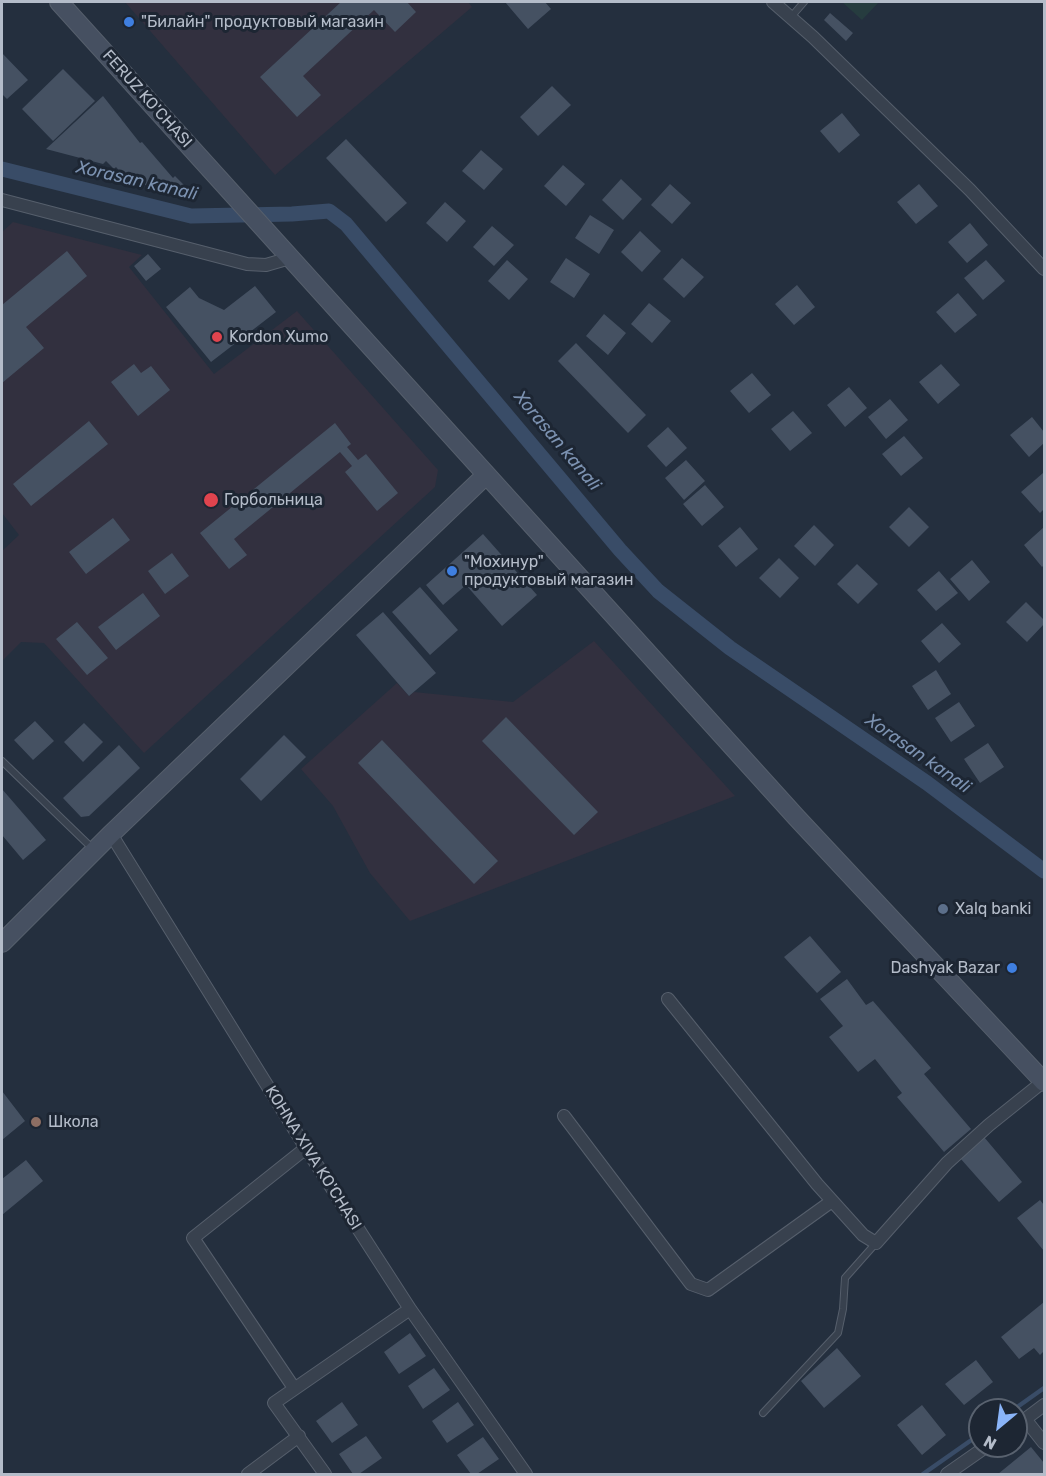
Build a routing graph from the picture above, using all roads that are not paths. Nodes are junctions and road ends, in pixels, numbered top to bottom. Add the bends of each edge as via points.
1 (59, 2) edge
2 (773, 2) edge
3 (804, 2) edge
4 (790, 17) junction
5 (2, 200) edge
6 (290, 258) junction
7 (1044, 269) edge
8 (486, 475) junction
9 (2, 761) edge
10 (111, 834) junction
11 (95, 851) junction
12 (2, 943) edge
13 (668, 999) dead end
14 (1044, 1082) edge
15 (564, 1116) dead end
16 (306, 1148) junction
17 (832, 1201) junction
18 (876, 1243) junction
19 (410, 1309) junction
20 (294, 1388) junction
21 (1044, 1405) edge
22 (764, 1413) dead end
23 (1028, 1417) edge
24 (1028, 1428) edge
25 (299, 1437) junction
26 (1044, 1443) edge
27 (970, 1458) edge
28 (248, 1474) edge
29 (325, 1474) edge
30 (526, 1474) edge
31 (947, 1474) edge

1 - 6 main road, FERUZ KO'CHASI
2 - 4 street
3 - 4 lane
4 - 7 street via 970,190
5 - 6 street via 247,264
6 - 8 main road, FERUZ KO'CHASI
8 - 10 main road
8 - 14 main road, FERUZ KO'CHASI
9 - 11 lane
10 - 11 main road
10 - 16 street, KOHNA XIVA KO'CHASI
11 - 12 main road
13 - 17 street
14 - 18 street via 947,1163
15 - 17 street via 691,1284 708,1290
16 - 19 street, KOHNA XIVA KO'CHASI
16 - 20 street via 193,1239
17 - 18 street via 863,1235
18 - 22 lane via 845,1278 838,1333
19 - 20 street
19 - 30 street, KOHNA XIVA KO'CHASI
20 - 25 street via 274,1403
21 - 23 street
24 - 26 street
25 - 28 street
25 - 29 street
27 - 31 street

